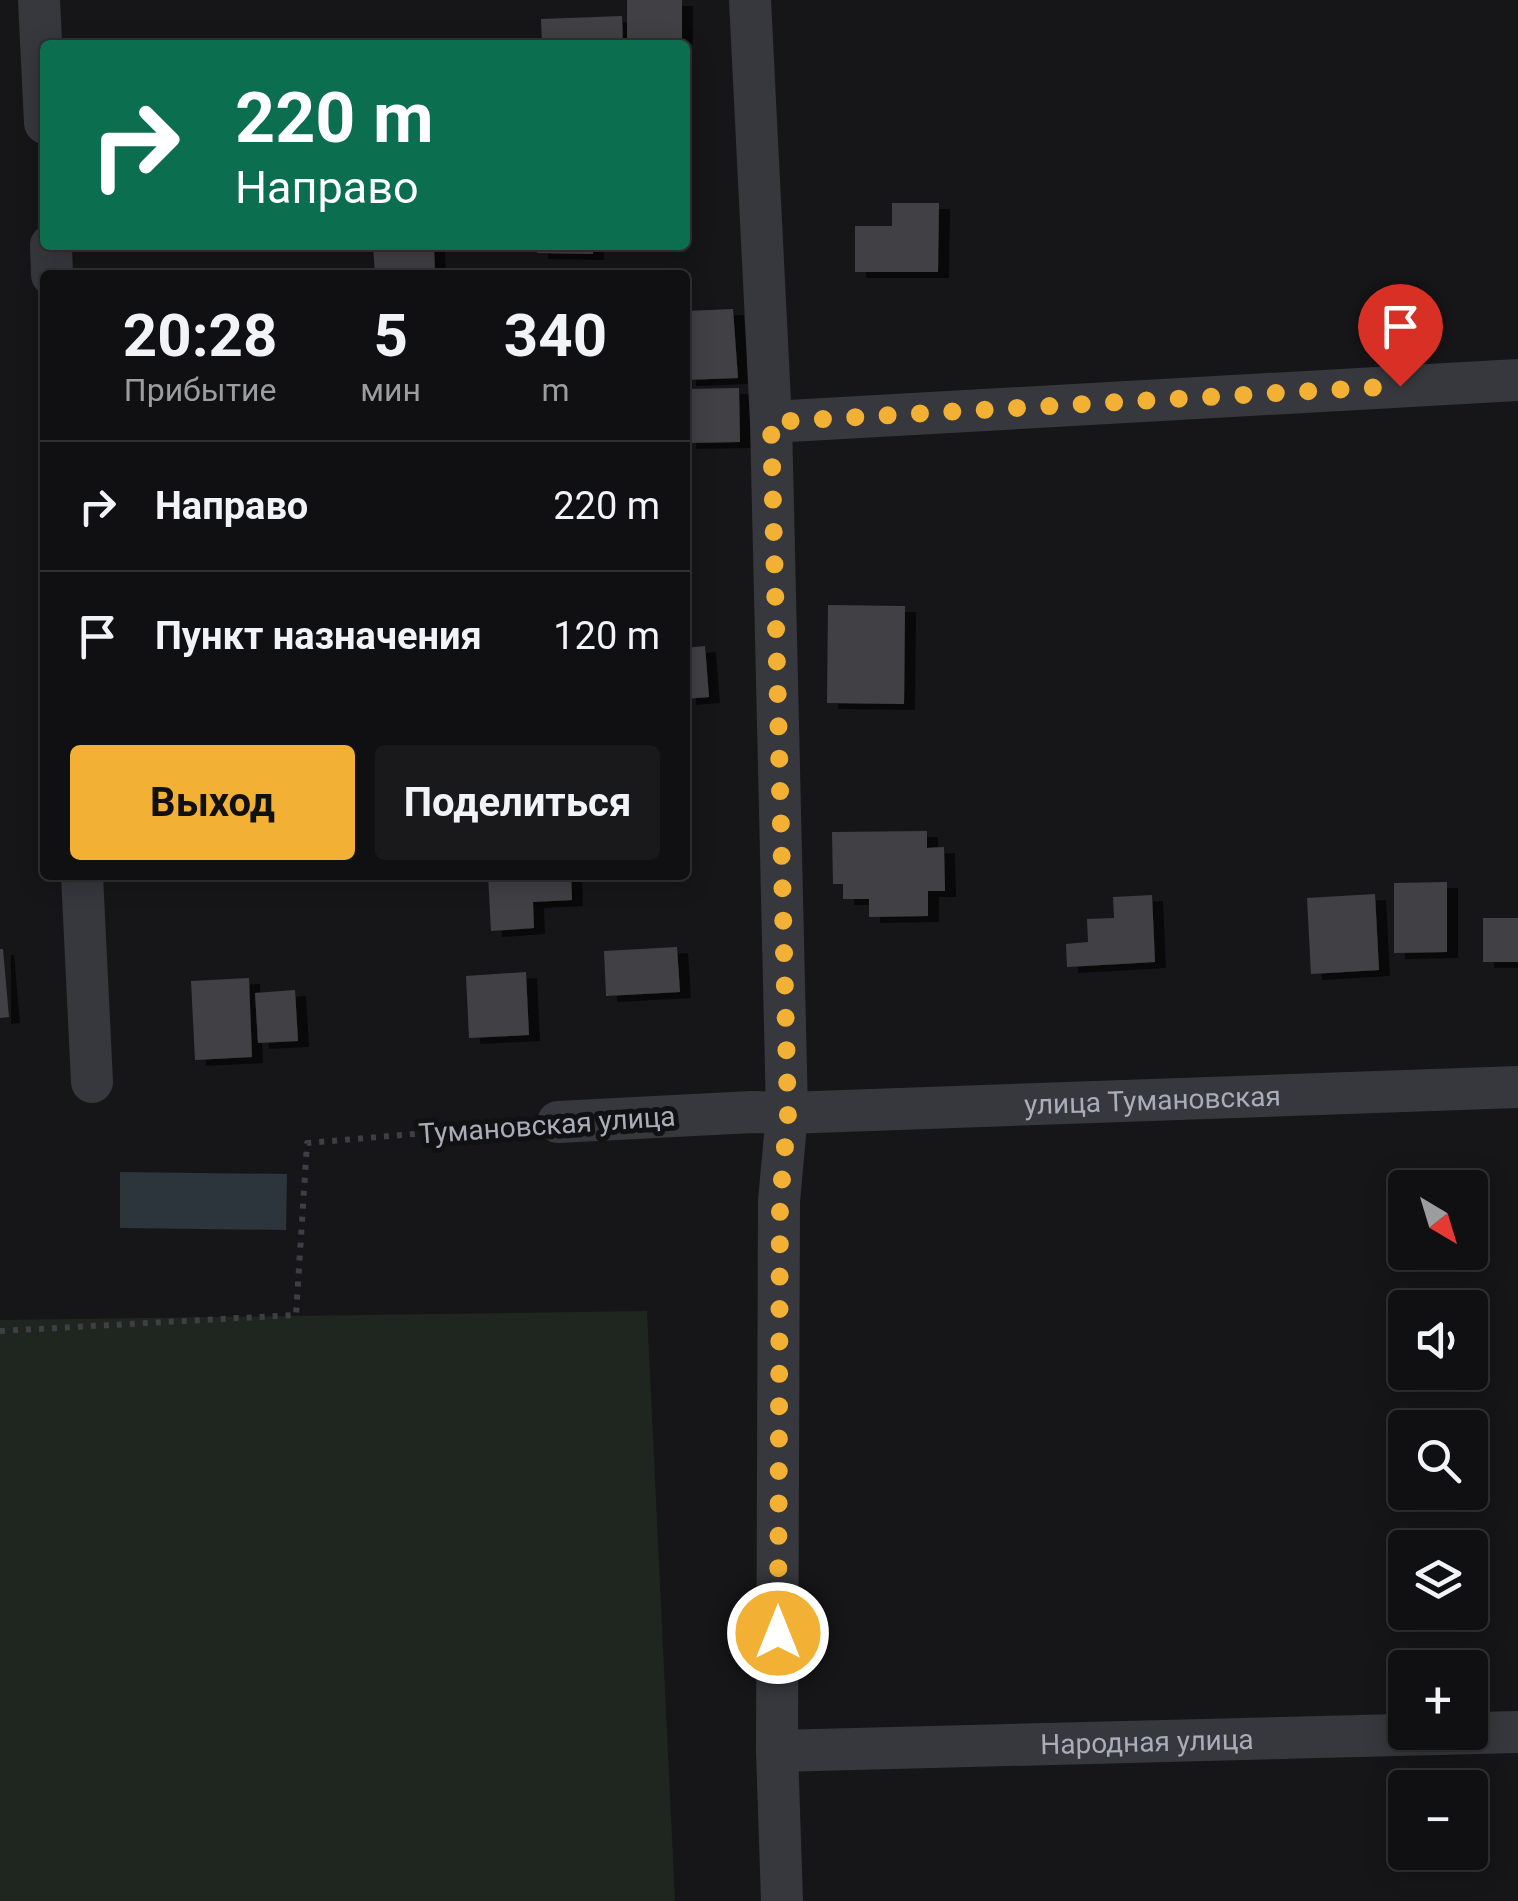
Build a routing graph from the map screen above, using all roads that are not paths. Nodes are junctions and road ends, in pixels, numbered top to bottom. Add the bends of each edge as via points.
1 (39, 0) edge
2 (750, 0) edge
3 (41, 40) edge
4 (1518, 380) edge
5 (771, 422) junction
6 (82, 880) edge
7 (92, 1082) dead end
8 (1518, 1086) edge
9 (788, 1114) junction
10 (558, 1122) road end
11 (1518, 1732) edge
12 (777, 1751) junction
13 (782, 1901) edge

1 - 3 street
2 - 5 street
4 - 5 street
5 - 9 street
6 - 7 street
8 - 9 street, улица Тумановская
9 - 10 street, Тумановская улица
9 - 12 street via 780,1201
11 - 12 street, Народная улица
12 - 13 street

